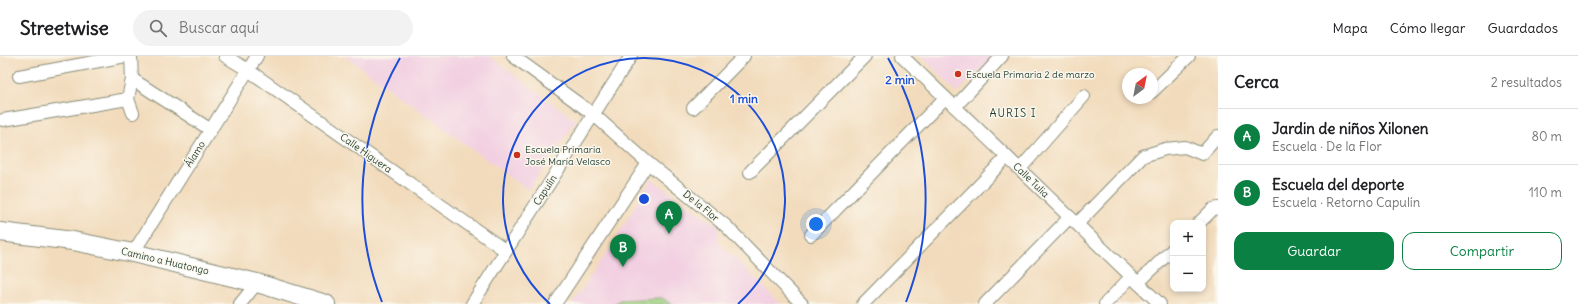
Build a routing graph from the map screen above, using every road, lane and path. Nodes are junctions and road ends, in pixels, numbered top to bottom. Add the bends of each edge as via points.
1 (126, 56) edge
2 (131, 56) edge
3 (225, 56) edge
4 (257, 56) edge
5 (513, 56) edge
6 (744, 56) edge
7 (865, 56) edge
8 (902, 56) edge
9 (1002, 56) edge
10 (1189, 56) edge
11 (627, 58) edge
12 (248, 70) junction
13 (20, 76) dead end
14 (132, 79) junction
15 (1158, 86) edge
16 (1084, 96) dead end
17 (128, 98) junction
18 (945, 98) junction
19 (955, 107) junction
20 (693, 108) dead end
21 (133, 113) dead end
22 (593, 114) junction
23 (3, 120) dead end
24 (211, 130) junction
25 (1218, 136) edge
26 (1007, 157) junction
27 (648, 163) junction
28 (1020, 169) junction
29 (750, 172) dead end
30 (1218, 208) edge
31 (1202, 220) edge
32 (1073, 221) junction
33 (0, 232) edge
34 (811, 235) dead end
35 (506, 251) junction
36 (1170, 251) edge
37 (133, 253) junction
38 (1135, 280) junction
39 (257, 283) junction
40 (240, 304) edge
41 (326, 304) edge
42 (472, 304) edge
43 (555, 304) edge
44 (802, 304) edge
45 (863, 304) edge
46 (985, 304) edge
47 (1105, 304) edge
48 (1160, 304) edge

1 - 13 street
2 - 14 street
3 - 12 street, Calle Higuera
4 - 12 street, Álamo
5 - 22 street, De la Flor
6 - 20 street
7 - 29 street
8 - 18 street, Calle Tulia
9 - 19 street
10 - 15 street
11 - 22 street, Capulín
12 - 24 street, Álamo
12 - 35 street, Calle Higuera
14 - 17 street
14 - 24 street
16 - 28 street
17 - 21 street
17 - 23 street
18 - 19 street, Calle Tulia
18 - 34 street
19 - 26 street, Calle Tulia
22 - 27 street, De la Flor
22 - 35 street, Capulín
24 - 37 street, Álamo
25 - 32 street via 1202,154 1185,147 1143,156
26 - 28 street, Calle Tulia
26 - 45 street
27 - 43 street
27 - 44 street, De la Flor via 726,226
28 - 32 street, Calle Tulia
30 - 31 street via 1213,209
32 - 38 street, Calle Tulia
32 - 46 street
33 - 37 main road, Camino a Huatongo via 73,241
35 - 42 street, Capulín
36 - 38 street
37 - 39 main road, Camino a Huatongo
38 - 47 street
38 - 48 street, Calle Tulia
39 - 40 street
39 - 41 main road, Camino a Huatongo

